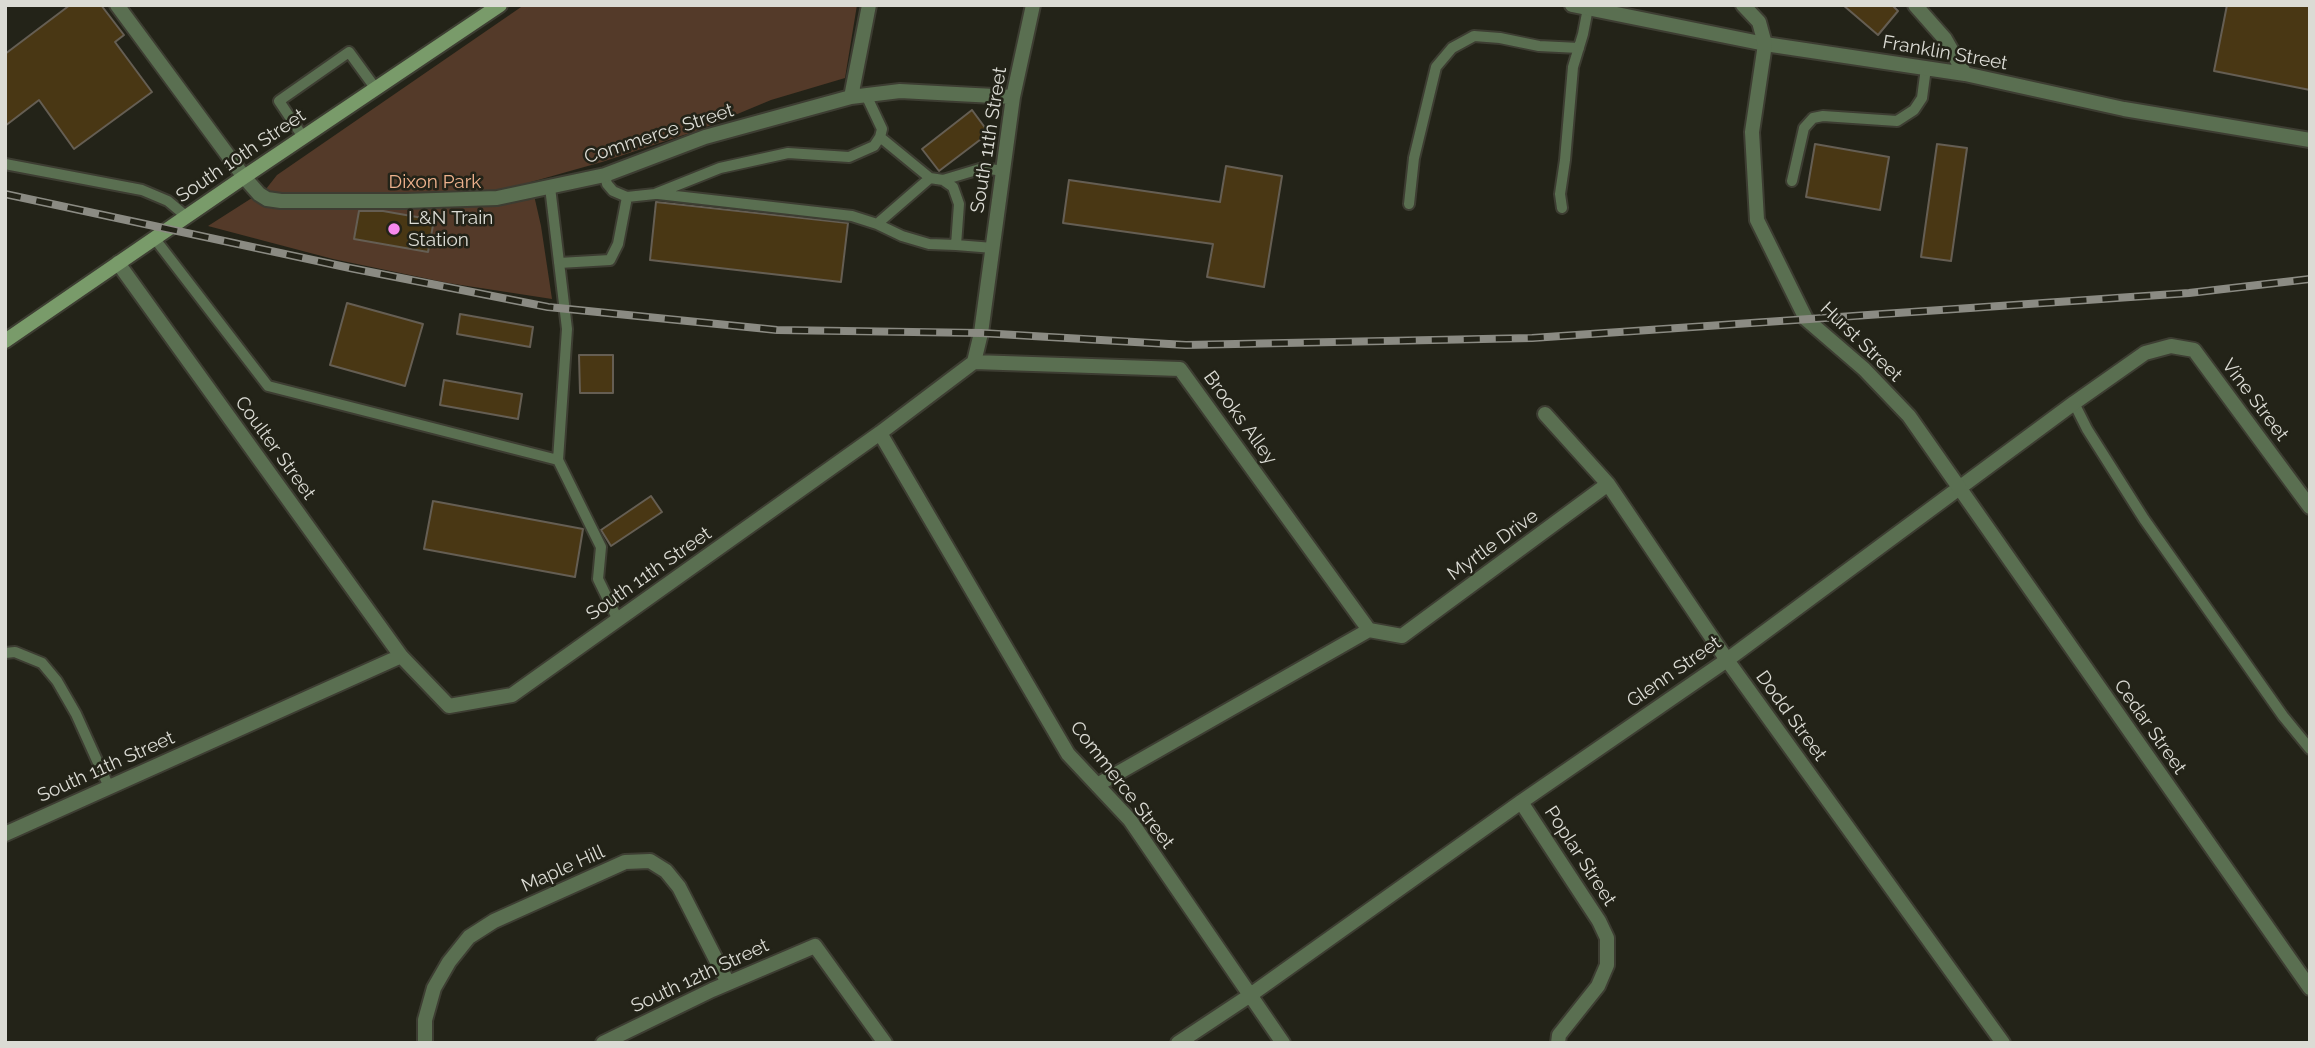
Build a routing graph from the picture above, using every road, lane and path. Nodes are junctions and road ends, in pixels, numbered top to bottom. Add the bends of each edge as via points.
1 (117, 5) edge
2 (500, 5) edge
3 (869, 5) edge
4 (1033, 5) edge
5 (1572, 5) edge
6 (1743, 5) edge
7 (1915, 5) edge
8 (1588, 8) junction
9 (1765, 44) junction
10 (1579, 48) junction
11 (1926, 68) junction
12 (1965, 74) junction
13 (376, 89) junction
14 (859, 96) junction
15 (1013, 97) junction
16 (303, 137) junction
17 (880, 137) junction
18 (2310, 140) edge
19 (5, 164) edge
20 (1003, 171) junction
21 (605, 176) junction
22 (244, 177) junction
23 (930, 178) junction
24 (943, 180) junction
25 (1792, 181) dead end
26 (550, 187) junction
27 (655, 194) junction
28 (626, 197) junction
29 (1409, 204) dead end
30 (1562, 208) dead end
31 (187, 217) junction
32 (877, 224) junction
33 (155, 239) junction
34 (956, 244) junction
35 (993, 248) junction
36 (118, 263) junction
37 (559, 263) junction
38 (5, 341) edge
39 (2194, 350) joint
40 (974, 362) junction
41 (2074, 402) junction
42 (1545, 414) dead end
43 (880, 433) junction
44 (558, 460) junction
45 (1608, 484) junction
46 (1960, 488) junction
47 (2310, 507) edge
48 (618, 620) junction
49 (1369, 630) junction
50 (5, 653) edge
51 (401, 656) junction
52 (1727, 660) junction
53 (2310, 749) edge
54 (1097, 785) junction
55 (109, 787) junction
56 (1521, 802) junction
57 (5, 834) edge
58 (727, 983) junction
59 (2310, 988) edge
60 (1249, 996) junction
61 (425, 1043) edge
62 (603, 1043) edge
63 (885, 1043) edge
64 (1178, 1043) edge
65 (1283, 1043) edge
66 (1558, 1043) edge
67 (2003, 1043) edge

1 - 22 street, Commerce Street
2 - 13 main road, South 10th Street
3 - 14 street
4 - 15 street, South 11th Street
5 - 8 street, Franklin Street
6 - 9 street via 1759,22
7 - 12 street via 1945,39
8 - 9 street, Franklin Street
8 - 10 lane
9 - 11 street, Franklin Street
9 - 46 street, Hurst Street via 1752,132 1757,220 1806,319 1909,416
10 - 29 lane via 1474,36 1452,48 1436,67 1414,158
10 - 30 lane via 1569,103
11 - 12 street, Franklin Street
11 - 25 lane via 1922,98 1897,121 1813,118 1804,128
12 - 18 street, Franklin Street via 2124,109
13 - 16 main road, South 10th Street
13 - 16 lane via 349,52 279,101
14 - 15 street, Commerce Street via 900,91
14 - 17 lane via 881,129
14 - 21 street, Commerce Street via 705,137
15 - 20 street, South 11th Street
16 - 22 main road, South 10th Street
17 - 23 lane
17 - 27 lane via 874,146 849,157 788,153 720,168
19 - 31 lane via 142,190 168,201
20 - 24 lane via 983,168
20 - 35 street, South 11th Street
21 - 26 street, Commerce Street
21 - 28 lane via 613,191
22 - 26 street, Commerce Street via 259,194 281,201 497,198
22 - 31 main road, South 10th Street
23 - 24 lane
23 - 32 lane
24 - 34 lane via 953,187 959,204
26 - 37 lane
27 - 28 lane
27 - 32 lane via 852,216
28 - 37 lane via 618,244 610,260
31 - 33 main road, South 10th Street
32 - 34 lane via 929,244
33 - 36 main road, South 10th Street
33 - 44 lane via 268,386
34 - 35 lane
35 - 40 street, South 11th Street
36 - 38 main road, South 10th Street
36 - 51 street, Coulter Street
37 - 44 lane via 567,329
39 - 41 street, Glenn Street via 2171,346 2145,353
39 - 47 street, Vine Street
40 - 43 street, South 11th Street
40 - 49 street, Brooks Alley via 1180,369
41 - 46 street, Glenn Street
41 - 53 lane via 2144,519
42 - 45 street, Dodd Street
43 - 48 street, South 11th Street
43 - 54 street, Commerce Street via 1068,754
44 - 48 lane via 600,547 598,579
45 - 49 street, Myrtle Drive via 1402,636
45 - 52 street, Dodd Street
46 - 52 street, Glenn Street
46 - 59 street, Cedar Street
48 - 51 street, South 11th Street via 512,695 449,706
49 - 54 street
50 - 55 lane via 15,652 42,663 57,681
51 - 55 street, South 11th Street
52 - 56 street, Glenn Street
52 - 67 street, Dodd Street
54 - 60 street, Commerce Street via 1130,820
55 - 57 street, South 11th Street
56 - 60 street, Glenn Street
56 - 66 street, Poplar Street via 1606,938 1607,965 1598,986 1559,1035
58 - 61 street, Maple Hill via 679,887 666,871 650,861 625,862 494,921 470,937 434,988 425,1020
58 - 62 street, South 12th Street
58 - 63 street, South 12th Street via 815,946
60 - 64 street, Glenn Street
60 - 65 street, Commerce Street

